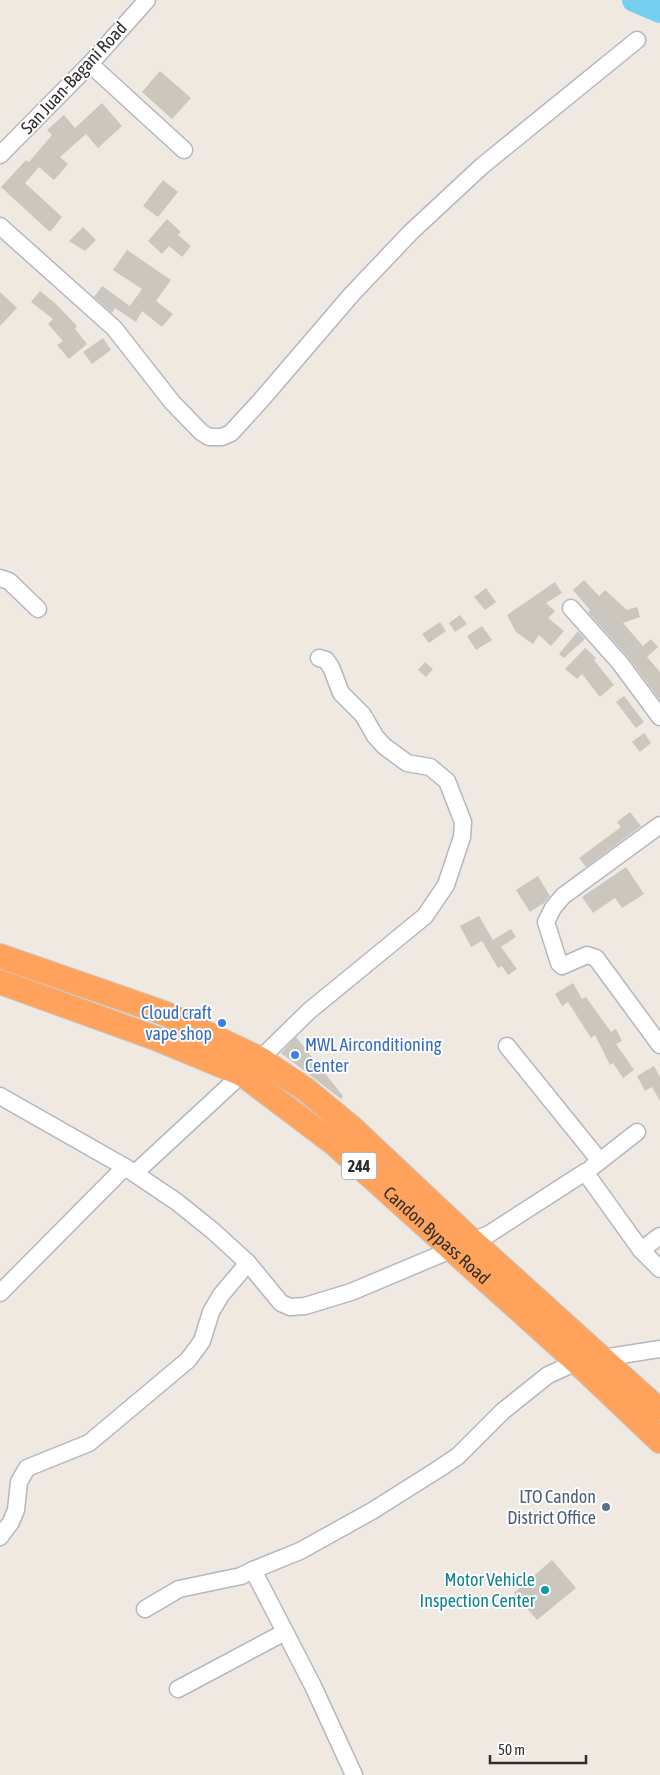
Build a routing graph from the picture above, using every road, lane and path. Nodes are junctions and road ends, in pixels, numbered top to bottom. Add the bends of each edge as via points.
1 (147, 0) edge
2 (637, 40) dead end
3 (90, 64) junction
4 (184, 150) dead end
5 (0, 155) edge
6 (0, 226) edge
7 (0, 578) edge
8 (571, 608) dead end
9 (38, 609) dead end
10 (319, 658) dead end
11 (660, 717) edge
12 (660, 825) edge
13 (0, 956) edge
14 (0, 982) edge
15 (660, 1045) edge
16 (506, 1046) dead end
17 (260, 1059) junction
18 (242, 1074) junction
19 (0, 1096) edge
20 (637, 1132) dead end
21 (600, 1161) junction
22 (130, 1170) junction
23 (585, 1172) junction
24 (660, 1236) edge
25 (461, 1245) junction
26 (641, 1250) junction
27 (248, 1263) junction
28 (660, 1269) edge
29 (0, 1293) edge
30 (660, 1349) edge
31 (603, 1359) junction
32 (577, 1362) junction
33 (660, 1411) edge
34 (660, 1441) edge
35 (0, 1537) edge
36 (253, 1570) junction
37 (145, 1609) dead end
38 (285, 1632) junction
39 (178, 1689) dead end
40 (354, 1775) edge

1 - 3 street, San Juan-Bagani Road
2 - 6 street via 482,166 411,232 352,294 250,413 231,433 222,437 209,437 201,432 172,402 114,328
3 - 4 street
3 - 5 street, San Juan-Bagani Road
7 - 9 street via 10,581
8 - 11 street via 620,663
10 - 17 street via 331,666 341,693 363,715 384,746 407,763 430,767 447,781 463,822 462,837 446,885 425,916 309,1011
12 - 15 street via 563,896 546,922 559,963 569,965 587,955 596,958
13 - 17 highway, Candon Bypass Road / 244 via 164,1013
14 - 18 highway, Candon Bypass Road / 244 via 155,1038
16 - 21 street
17 - 25 highway, Candon Bypass Road / 244 via 305,1089 352,1128
18 - 22 street
18 - 25 highway, Candon Bypass Road / 244
19 - 22 street
20 - 21 street
21 - 23 street
22 - 27 street via 178,1202
22 - 29 street
23 - 25 street via 489,1234
23 - 26 street
24 - 26 street
25 - 27 street via 351,1292 297,1307 281,1303
25 - 31 highway, Candon Bypass Road / 244
25 - 32 highway, Candon Bypass Road / 244
26 - 28 street
27 - 35 street via 221,1295 211,1312 202,1341 188,1360 89,1443 27,1468 19,1482 16,1510
30 - 31 street
31 - 32 street
31 - 33 highway, Candon Bypass Road / 244
32 - 34 highway, Candon Bypass Road / 244
32 - 36 street via 548,1375 522,1394 458,1456 437,1470 300,1551
36 - 37 street via 241,1576 179,1589
36 - 38 street
38 - 39 street
38 - 40 street

